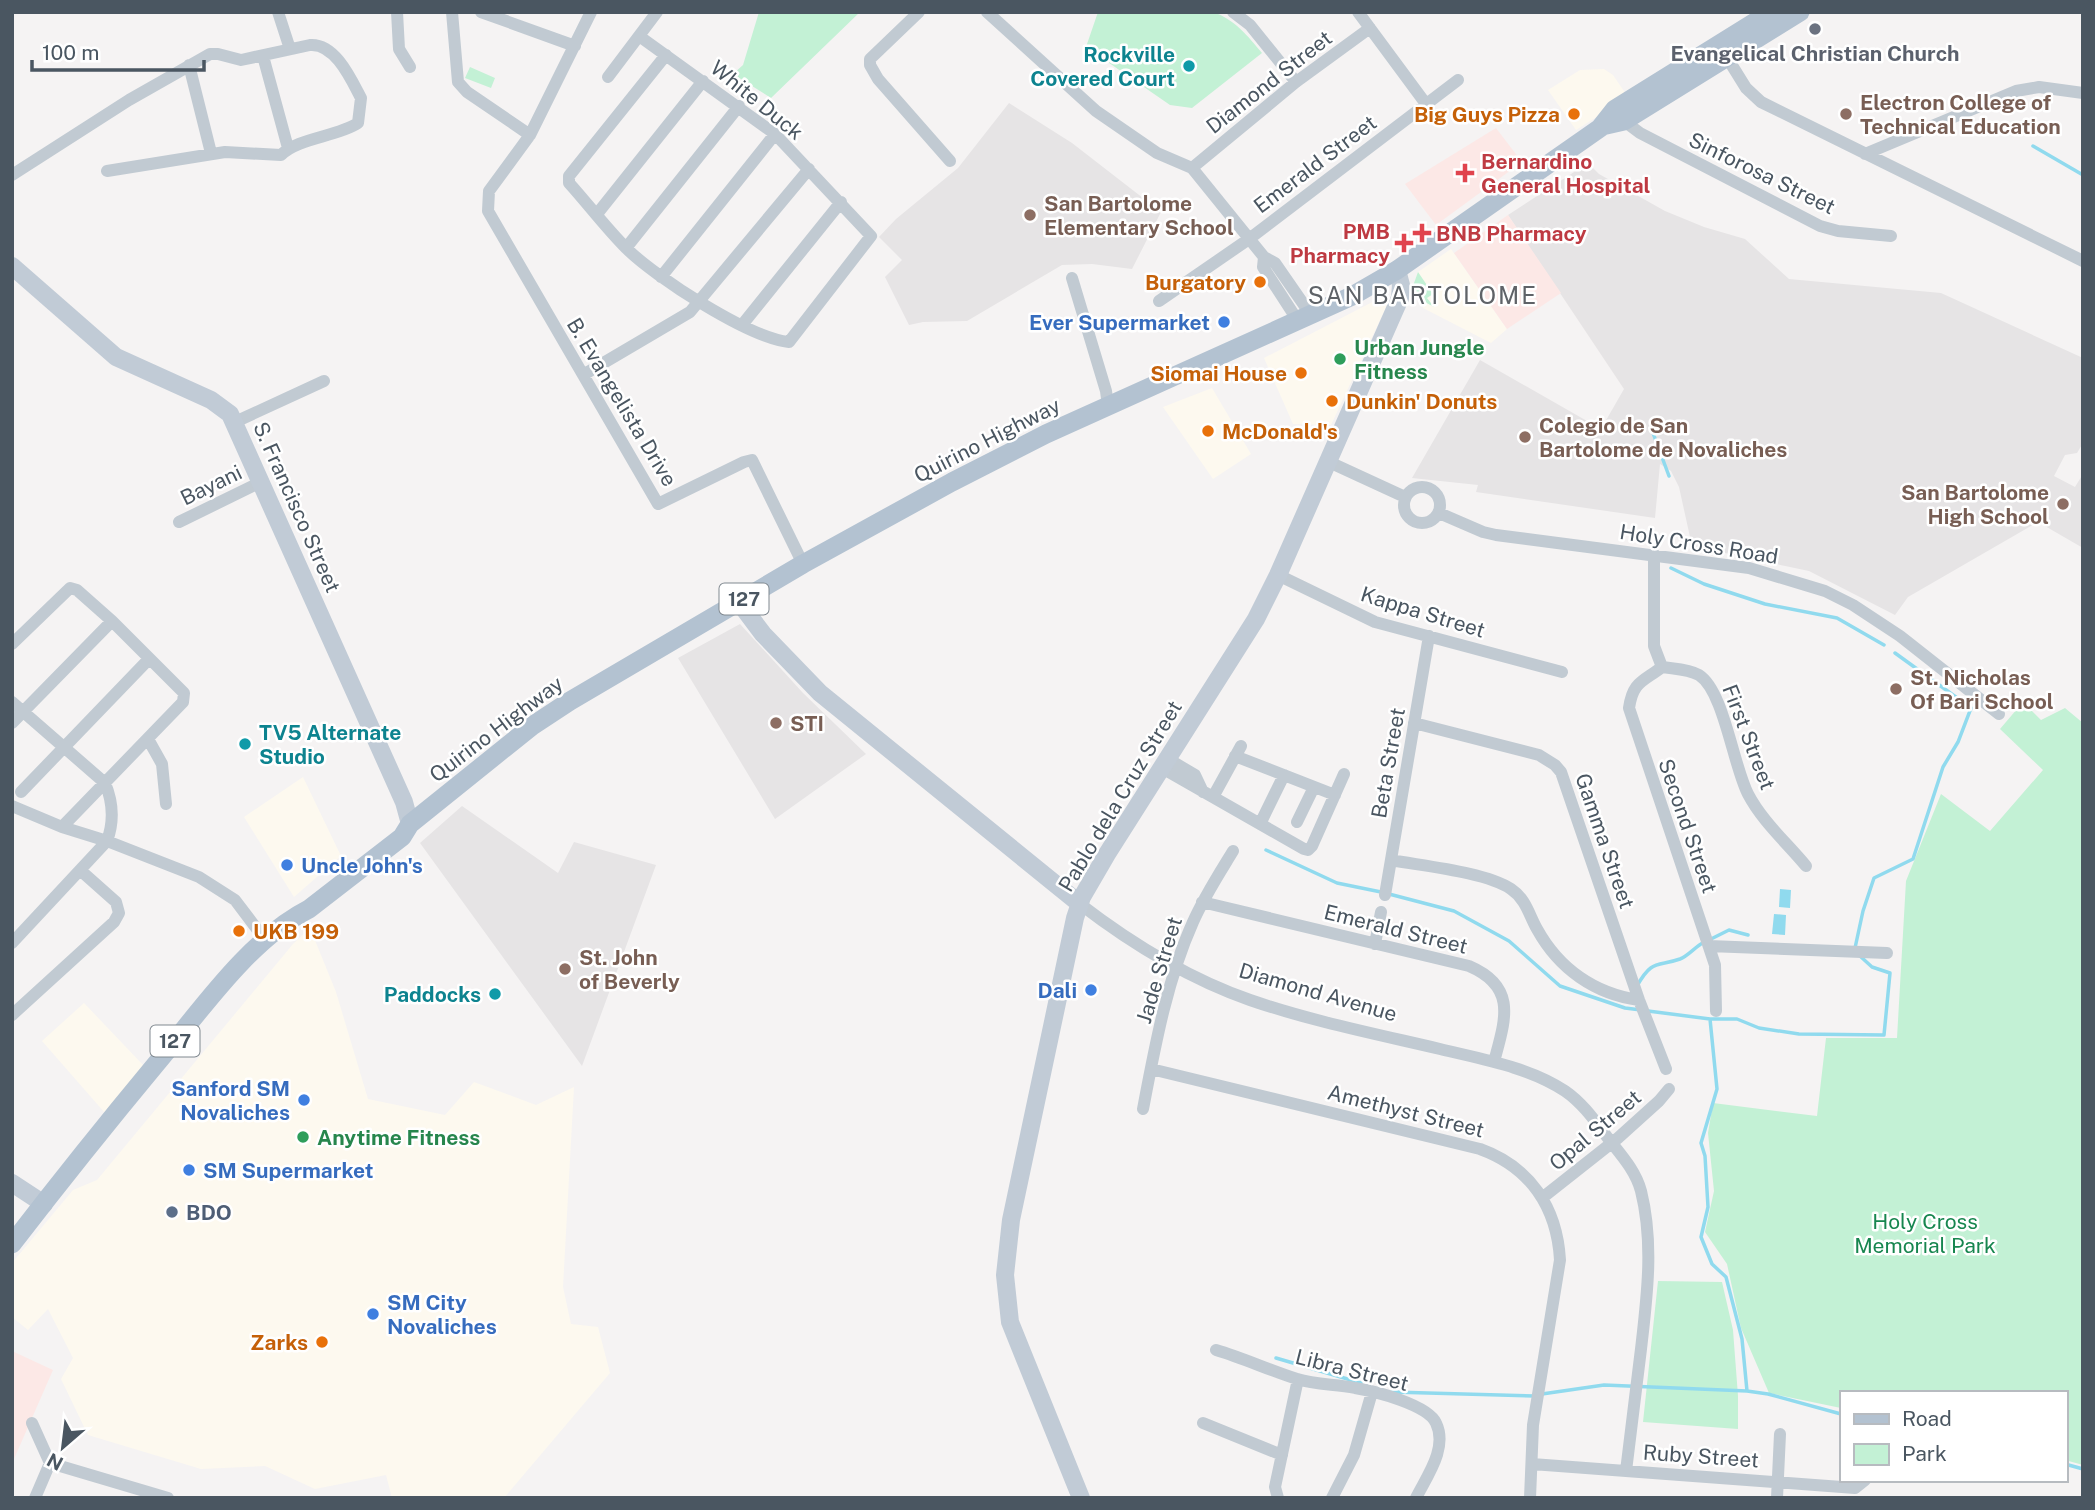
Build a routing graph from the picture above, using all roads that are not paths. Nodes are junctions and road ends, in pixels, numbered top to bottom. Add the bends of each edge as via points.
1 (278, 12) edge
2 (397, 12) edge
3 (452, 12) edge
4 (481, 12) edge
5 (591, 12) edge
6 (657, 12) edge
7 (919, 12) edge
8 (987, 12) edge
9 (1233, 12) edge
10 (1358, 12) edge
11 (1771, 12) edge
12 (1800, 12) edge
13 (1370, 28) junction
14 (1751, 33) junction
15 (639, 36) junction
16 (575, 46) junction
17 (290, 50) junction
18 (1723, 51) junction
19 (666, 55) junction
20 (263, 56) junction
21 (188, 65) junction
22 (410, 67) dead end
23 (608, 77) dead end
24 (1458, 80) dead end
25 (703, 81) junction
26 (1296, 82) junction
27 (2083, 93) edge
28 (1426, 104) junction
29 (739, 106) junction
30 (1624, 121) junction
31 (1602, 126) junction
32 (775, 134) junction
33 (530, 135) junction
34 (288, 148) junction
35 (212, 153) junction
36 (1865, 154) junction
37 (950, 162) dead end
38 (1192, 168) junction
39 (809, 169) junction
40 (107, 171) dead end
41 (12, 175) edge
42 (841, 202) junction
43 (597, 214) junction
44 (1891, 236) dead end
45 (1249, 239) junction
46 (626, 248) junction
47 (2083, 261) edge
48 (12, 266) edge
49 (1397, 270) junction
50 (661, 277) junction
51 (1072, 278) dead end
52 (700, 301) junction
53 (1159, 301) dead end
54 (1304, 318) junction
55 (742, 325) junction
56 (583, 375) junction
57 (324, 381) dead end
58 (1108, 405) junction
59 (235, 422) junction
60 (1329, 463) junction
61 (261, 482) junction
62 (1405, 497) junction
63 (1439, 513) junction
64 (179, 522) dead end
65 (1654, 554) junction
66 (803, 564) junction
67 (1278, 575) junction
68 (739, 602) junction
69 (112, 621) junction
70 (15, 635) edge
71 (1429, 636) junction
72 (149, 659) junction
73 (1662, 667) junction
74 (1562, 672) dead end
75 (12, 702) edge
76 (23, 711) junction
77 (1999, 714) dead end
78 (12, 723) edge
79 (1414, 723) junction
80 (148, 739) junction
81 (64, 747) junction
82 (1165, 764) junction
83 (1344, 774) dead end
84 (1284, 775) junction
85 (105, 783) junction
86 (1314, 787) junction
87 (21, 792) dead end
88 (1208, 794) junction
89 (1335, 795) junction
90 (166, 804) dead end
91 (12, 806) edge
92 (1297, 822) dead end
93 (410, 824) junction
94 (1260, 824) junction
95 (62, 828) junction
96 (107, 841) junction
97 (1233, 851) dead end
98 (1391, 860) junction
99 (1806, 866) dead end
100 (80, 870) junction
101 (1385, 895) dead end
102 (1202, 902) junction
103 (1080, 904) junction
104 (1381, 912) dead end
105 (266, 941) junction
106 (12, 943) edge
107 (1375, 944) junction
108 (1709, 946) junction
109 (1887, 953) dead end
110 (1175, 969) junction
111 (1639, 1000) junction
112 (1716, 1012) dead end
113 (12, 1014) edge
114 (1494, 1062) junction
115 (1151, 1069) junction
116 (1666, 1069) dead end
117 (1669, 1089) dead end
118 (1143, 1109) dead end
119 (1612, 1143) junction
120 (12, 1183) edge
121 (1542, 1198) junction
122 (44, 1203) junction
123 (15, 1234) edge
124 (1216, 1350) dead end
125 (1298, 1379) junction
126 (1372, 1392) junction
127 (32, 1423) dead end
128 (1203, 1423) dead end
129 (1780, 1434) dead end
130 (1282, 1455) junction
131 (50, 1463) junction
132 (1532, 1464) junction
133 (1626, 1471) junction
134 (1777, 1481) junction
135 (1862, 1482) edge
136 (1277, 1497) edge
137 (35, 1498) edge
138 (168, 1498) edge
139 (1081, 1498) edge
140 (1332, 1498) edge
141 (1416, 1498) edge
142 (1530, 1498) edge
143 (1777, 1498) edge

1 - 17 street
2 - 22 street via 399,49
3 - 33 street via 458,82
4 - 16 street
5 - 16 street, B. Evangelista Drive
6 - 15 street
7 - 37 street via 870,65
8 - 38 street via 1096,111 1157,153
9 - 26 street via 1250,25
10 - 13 street
11 - 14 main road, Quirino Highway / 127
12 - 14 main road, Quirino Highway / 127
13 - 26 street, Diamond Street
13 - 28 street
14 - 18 main road, Quirino Highway / 127
15 - 19 street, White Duck
15 - 23 street
16 - 33 street, B. Evangelista Drive
17 - 20 street
17 - 34 street via 314,44 334,55 361,98 361,114 358,123 345,131
18 - 30 main road, Quirino Highway / 127
18 - 31 main road, Quirino Highway / 127 via 1615,110
18 - 36 street via 1746,88 1761,102
19 - 25 street, White Duck
19 - 43 street via 568,180
20 - 21 street via 241,60 214,53
20 - 34 street
21 - 35 street
21 - 41 street
24 - 28 street, Emerald Street
25 - 29 street, White Duck
25 - 43 street
26 - 38 street, Diamond Street
27 - 36 street via 2039,87 2016,91
28 - 45 street, Emerald Street
29 - 32 street, White Duck
29 - 46 street
30 - 31 main road, Quirino Highway / 127
30 - 44 street, Sinforosa Street via 1820,226
31 - 49 main road, Quirino Highway / 127
32 - 39 street, White Duck
32 - 50 street
33 - 56 street, B. Evangelista Drive via 489,191 488,211
34 - 35 street via 278,156
35 - 40 street
36 - 47 street
38 - 45 street
39 - 42 street, White Duck
39 - 52 street
42 - 55 street
42 - 55 street, White Duck via 871,236 789,341
43 - 46 street
45 - 53 street, Emerald Street
45 - 54 street via 1275,263
46 - 50 street
48 - 59 street, S. Francisco Street via 116,357 211,400
49 - 54 main road, Quirino Highway / 127
49 - 60 street, Pablo dela Cruz Street via 1400,298
50 - 52 street
51 - 58 street
52 - 55 street
52 - 56 street via 690,312
54 - 58 main road, Quirino Highway / 127
56 - 66 street, B. Evangelista Drive via 658,504 752,460
57 - 59 street
58 - 66 main road, Quirino Highway / 127 via 959,478
59 - 61 street, S. Francisco Street
60 - 62 street
60 - 67 street, Pablo dela Cruz Street
61 - 64 street, Bayani
61 - 93 street, S. Francisco Street
62 - 63 street via 1404,510 1417,523 1430,522
62 - 63 street via 1414,488 1427,487 1440,500
63 - 65 street, Holy Cross Road via 1496,535
65 - 73 street via 1654,646
65 - 77 street, Holy Cross Road via 1749,568 1825,591 1900,636
66 - 68 main road, Quirino Highway / 127
67 - 71 street, Kappa Street via 1375,622
67 - 82 street, Pablo dela Cruz Street via 1244,640
68 - 93 main road, Quirino Highway / 127 via 532,726
68 - 103 street, Diamond Avenue via 820,693
69 - 70 street via 70,588
69 - 72 street
69 - 76 street
71 - 74 street, Kappa Street
71 - 79 street, Beta Street
72 - 80 street via 185,696
72 - 81 street
73 - 99 street, First Street via 1688,670 1707,682 1751,799
73 - 108 street, Second Street via 1640,681 1629,708
75 - 76 street
76 - 78 street
76 - 81 street
79 - 98 street, Beta Street
79 - 111 street, Gamma Street via 1539,755 1561,772
80 - 85 street
80 - 90 street via 162,764
81 - 85 street
81 - 87 street
82 - 88 street via 1195,775
82 - 103 street, Pablo dela Cruz Street
83 - 89 street
84 - 86 street
84 - 88 street via 1238,751
84 - 94 street
85 - 95 street
85 - 96 street via 111,796 112,821
86 - 89 street
86 - 92 street
88 - 94 street
89 - 94 street via 1308,849
91 - 95 street
93 - 105 main road, Quirino Highway / 127 via 396,828 337,875
95 - 96 street
96 - 100 street
96 - 105 street via 199,877 227,893
97 - 102 street, Jade Street
98 - 101 street, Beta Street
98 - 111 street via 1509,887 1519,895 1547,946 1570,970 1599,990
100 - 106 street
100 - 113 street via 116,902 119,914
102 - 107 street, Emerald Street
102 - 110 street, Jade Street
103 - 110 street, Diamond Avenue
103 - 139 street, Pablo dela Cruz Street via 1011,1220 1006,1275 1010,1322
104 - 107 street
105 - 122 main road, Quirino Highway / 127 via 232,972
107 - 114 street, Emerald Street via 1469,966 1492,980 1506,1014
108 - 109 street
108 - 112 street, Second Street via 1715,965
110 - 114 street, Diamond Avenue via 1248,999 1321,1021
110 - 115 street, Jade Street
111 - 116 street, Gamma Street
114 - 119 street, Diamond Avenue via 1568,1093
115 - 118 street, Jade Street
115 - 121 street, Amethyst Street via 1480,1149 1524,1174
117 - 119 street, Opal Street
119 - 121 street, Opal Street
119 - 133 street, Diamond Avenue via 1641,1189 1649,1252
120 - 122 street
121 - 132 street, Amethyst Street via 1555,1221 1560,1260 1533,1425
122 - 123 main road, Quirino Highway / 127
124 - 125 street, Libra Street
125 - 126 street, Libra Street
125 - 130 street
126 - 140 street via 1354,1455
126 - 141 street, Libra Street via 1424,1409 1438,1426 1437,1455
127 - 131 street
128 - 130 street
129 - 134 street
130 - 136 street
131 - 137 street
131 - 138 street
132 - 133 street, Ruby Street
132 - 142 street, Amethyst Street
133 - 134 street, Ruby Street
134 - 135 street, Ruby Street via 1855,1488
134 - 143 street

